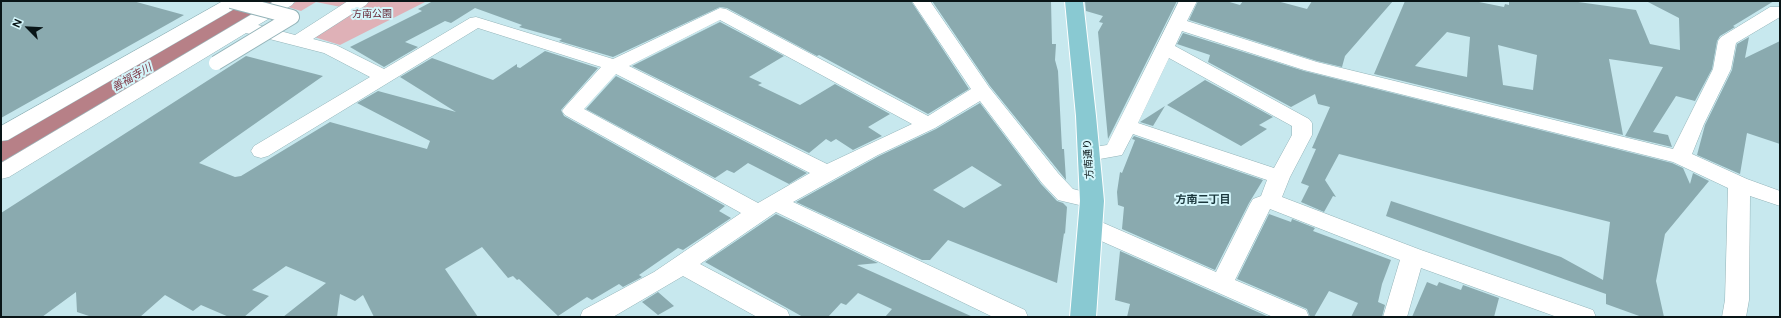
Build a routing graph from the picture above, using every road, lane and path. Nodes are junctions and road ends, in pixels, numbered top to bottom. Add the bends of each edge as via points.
1 (231, 1) edge
2 (235, 1) edge
3 (286, 1) edge
4 (360, 1) edge
5 (920, 1) edge
6 (1074, 1) edge
7 (1188, 1) edge
8 (1780, 12) edge
9 (209, 18) junction
10 (1177, 24) junction
11 (238, 26) junction
12 (299, 40) junction
13 (1164, 48) junction
14 (216, 63) dead end
15 (615, 66) junction
16 (384, 77) junction
17 (982, 91) junction
18 (928, 124) junction
19 (1128, 126) junction
20 (1, 135) edge
21 (261, 151) dead end
22 (1089, 154) junction
23 (1680, 157) junction
24 (1, 172) edge
25 (827, 173) junction
26 (1279, 177) junction
27 (1739, 184) junction
28 (1780, 199) edge
29 (1092, 201) junction
30 (1270, 201) junction
31 (766, 208) junction
32 (1091, 227) junction
33 (1413, 256) junction
34 (684, 265) junction
35 (1222, 283) junction
36 (1574, 315) edge
37 (592, 317) edge
38 (778, 317) edge
39 (1016, 317) edge
40 (1083, 317) edge
41 (1297, 317) edge
42 (1395, 317) edge
43 (1734, 317) edge

1 - 14 street, bridge via 292,17
2 - 9 street
3 - 11 street
4 - 12 street
5 - 17 street
6 - 22 main road, 方南通り
7 - 10 street
8 - 23 street via 1776,11 1727,41 1722,68 1714,88 1694,124
9 - 11 street
9 - 20 street
10 - 13 street
10 - 23 street via 1311,66
11 - 12 street
11 - 24 street
12 - 16 street via 330,49
13 - 19 street
13 - 26 street via 1302,123 1302,135
15 - 16 street via 476,22
15 - 18 street via 720,13
15 - 25 street
15 - 31 street via 605,73 572,111
16 - 21 street
17 - 18 street
17 - 29 street via 1066,195
18 - 25 street
19 - 22 street via 1115,150
19 - 26 street
22 - 29 main road, 方南通り
23 - 27 street
25 - 31 street
26 - 30 street
27 - 28 street
27 - 43 street via 1737,300
29 - 32 main road, 方南通り
30 - 33 street
30 - 35 street via 1261,204
31 - 34 street
31 - 39 street
32 - 35 street
32 - 40 main road, 方南通り
33 - 36 street
33 - 42 street
34 - 37 street
34 - 38 street
35 - 41 street

